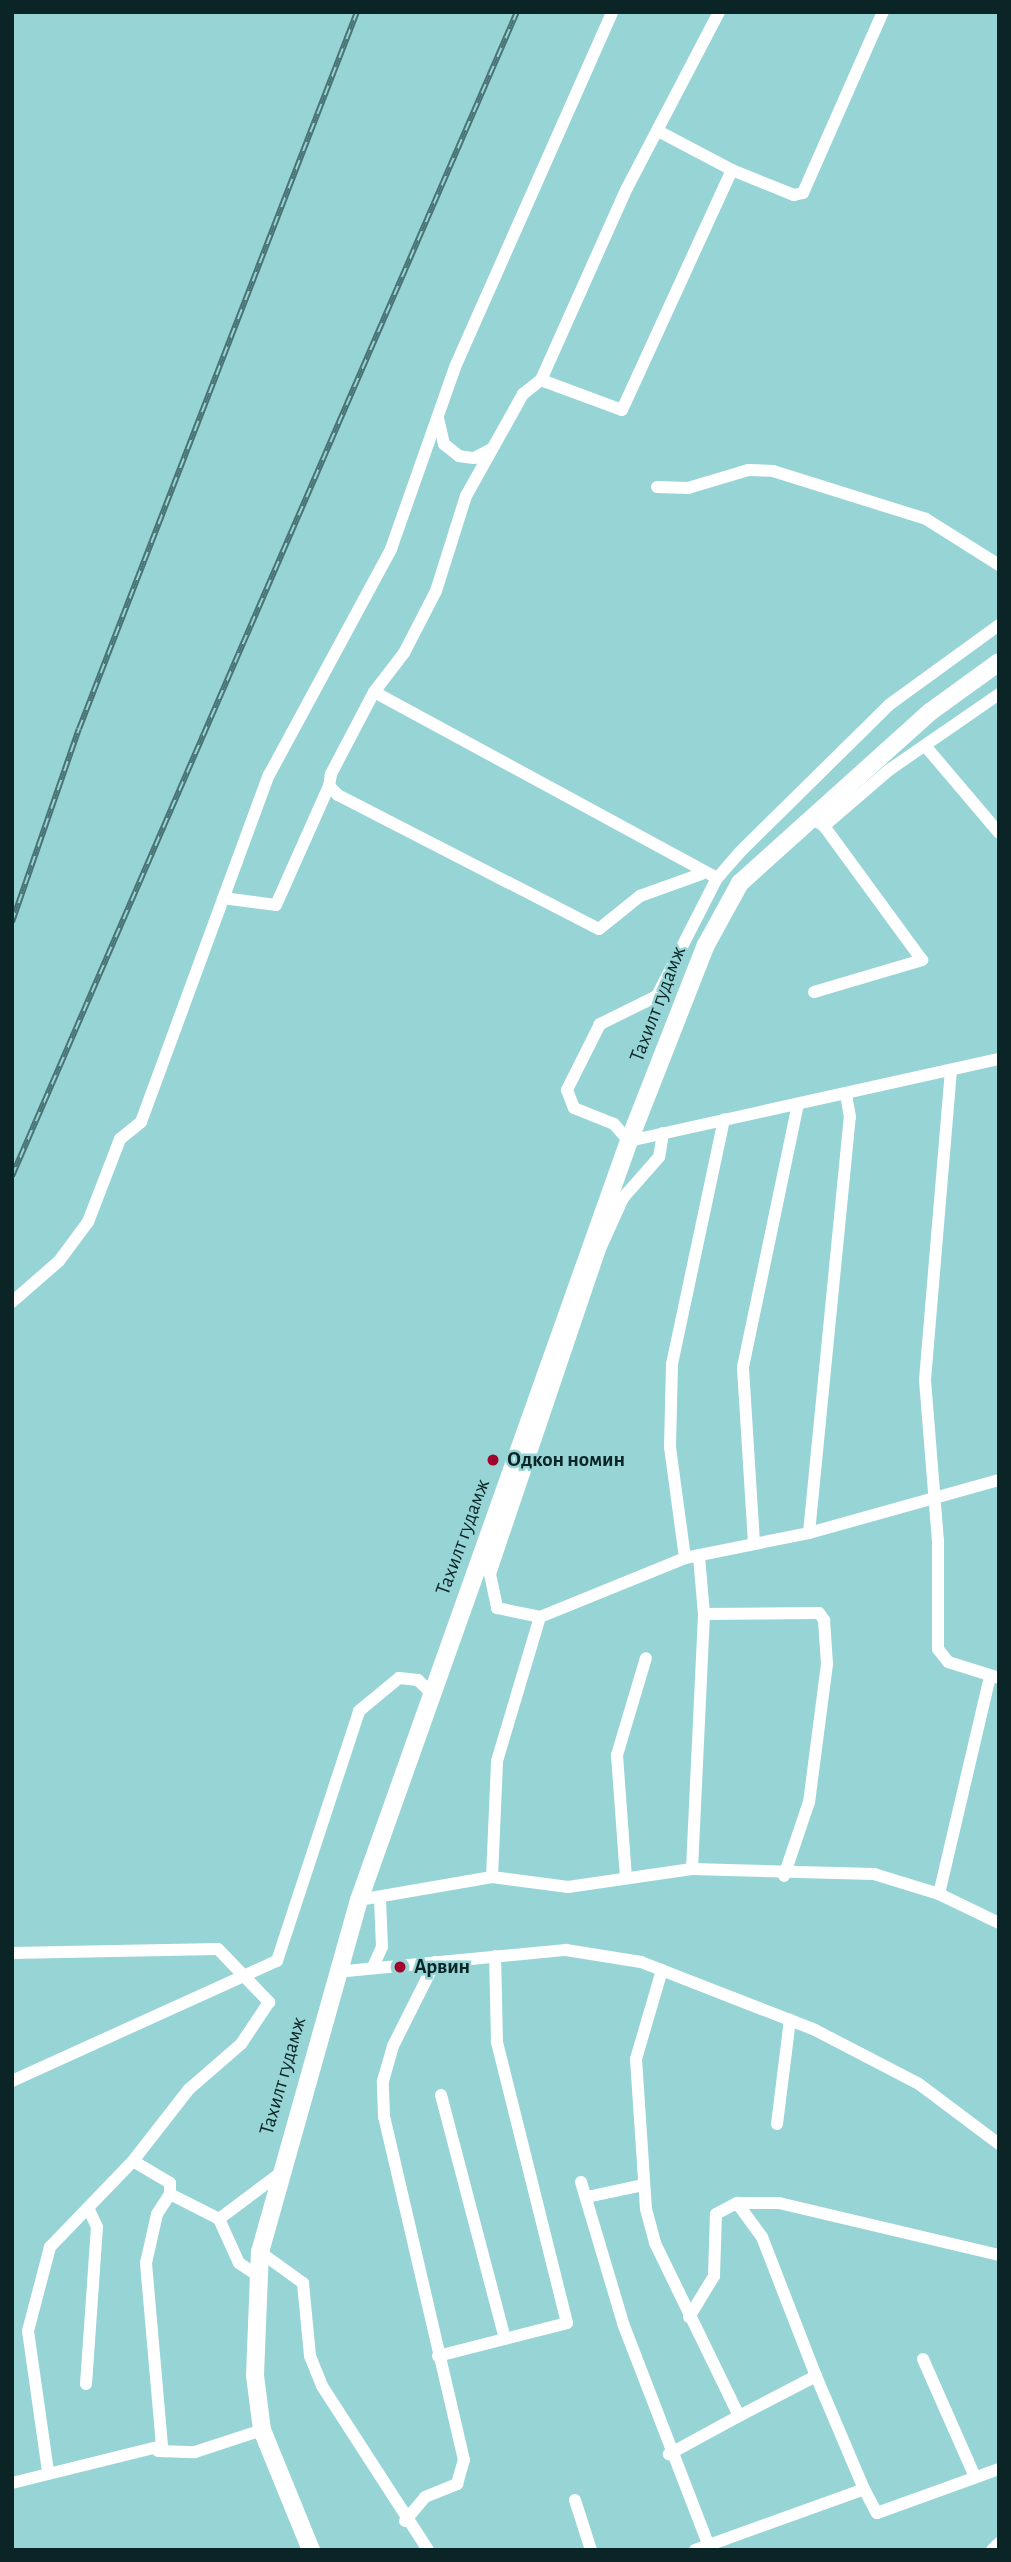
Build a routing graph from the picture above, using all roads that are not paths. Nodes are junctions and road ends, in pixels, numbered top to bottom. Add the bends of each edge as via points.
1 (612, 12) edge
2 (719, 12) edge
3 (883, 12) edge
4 (660, 132) junction
5 (732, 170) junction
6 (541, 380) junction
7 (438, 418) junction
8 (492, 449) junction
9 (657, 487) dead end
10 (999, 565) edge
11 (999, 625) edge
12 (999, 662) edge
13 (374, 692) junction
14 (999, 694) edge
15 (927, 748) junction
16 (329, 786) junction
17 (818, 822) junction
18 (999, 833) edge
19 (701, 874) junction
20 (717, 878) junction
21 (223, 898) junction
22 (814, 992) dead end
23 (999, 1059) edge
24 (951, 1070) junction
25 (846, 1095) junction
26 (799, 1104) junction
27 (724, 1119) junction
28 (663, 1133) junction
29 (629, 1141) junction
30 (12, 1302) edge
31 (527, 1443) junction
32 (997, 1484) edge
33 (933, 1500) junction
34 (809, 1533) junction
35 (754, 1544) junction
36 (489, 1556) junction
37 (699, 1557) junction
38 (685, 1558) junction
39 (704, 1614) junction
40 (540, 1616) junction
41 (646, 1658) dead end
42 (994, 1677) edge
43 (430, 1693) junction
44 (692, 1869) junction
45 (784, 1876) junction
46 (492, 1877) junction
47 (626, 1878) junction
48 (939, 1894) junction
49 (359, 1900) junction
50 (380, 1900) junction
51 (999, 1923) edge
52 (12, 1954) edge
53 (495, 1956) junction
54 (435, 1962) junction
55 (373, 1967) junction
56 (662, 1970) junction
57 (336, 1972) junction
58 (247, 1973) junction
59 (790, 2020) junction
60 (12, 2081) edge
61 (441, 2095) dead end
62 (777, 2124) dead end
63 (999, 2144) edge
64 (133, 2161) junction
65 (279, 2174) junction
66 (581, 2182) dead end
67 (643, 2185) junction
68 (170, 2194) junction
69 (587, 2197) junction
70 (737, 2203) junction
71 (89, 2210) junction
72 (219, 2219) junction
73 (260, 2252) junction
74 (999, 2255) edge
75 (257, 2276) junction
76 (689, 2317) junction
77 (505, 2339) junction
78 (438, 2356) junction
79 (923, 2358) dead end
80 (816, 2376) junction
81 (86, 2384) dead end
82 (739, 2416) junction
83 (262, 2430) junction
84 (158, 2451) junction
85 (669, 2454) junction
86 (999, 2469) edge
87 (48, 2472) junction
88 (975, 2477) junction
89 (12, 2483) edge
90 (864, 2489) junction
91 (575, 2501) dead end
92 (405, 2521) junction
93 (708, 2544) junction
94 (999, 2544) edge
95 (311, 2550) edge
96 (428, 2550) edge
97 (591, 2550) edge
98 (695, 2550) edge
99 (993, 2550) edge

1 - 7 street via 523,204
2 - 4 street
3 - 5 street via 803,193 794,195
4 - 5 street
4 - 6 street via 627,188
5 - 6 street via 622,410
6 - 8 street via 523,394
7 - 8 street via 444,444 458,456 474,458
7 - 21 street via 391,549 269,775
8 - 13 street via 466,496 436,591 404,653
9 - 10 street via 688,488 748,470 773,471 926,519
11 - 20 street via 889,705
12 - 17 main road, Тахилт гудамж via 930,712
13 - 16 street
13 - 19 street
14 - 15 street
15 - 17 street
15 - 18 street
16 - 19 street via 599,929 640,896
16 - 21 street via 276,905
17 - 22 street via 922,960
17 - 29 main road, Тахилт гудамж via 740,883 706,945
19 - 20 street
20 - 29 street via 657,996 600,1024 571,1074 567,1090 574,1108 614,1124
21 - 30 street via 141,1122 120,1139 88,1222 59,1261
23 - 24 street
24 - 25 street
24 - 33 street via 925,1380
25 - 26 street
25 - 34 street via 850,1117
26 - 27 street
26 - 35 street via 743,1367
27 - 28 street
27 - 38 street via 672,1364 670,1447
28 - 29 street
28 - 31 street via 659,1157 623,1198 600,1249
29 - 31 main road, Тахилт гудамж
31 - 36 main road, Тахилт гудамж
32 - 33 street
33 - 34 street
33 - 42 street via 941,1658
34 - 35 street
35 - 37 street
36 - 40 street via 491,1595 497,1608
36 - 43 main road, Тахилт гудамж
37 - 38 street
37 - 39 street
38 - 40 street
39 - 44 street
39 - 45 street via 819,1614 824,1620 827,1664 810,1802
40 - 46 street via 498,1761
41 - 47 street via 617,1755
42 - 48 street
43 - 49 main road, Тахилт гудамж
43 - 58 street via 418,1680 399,1678 359,1711 277,1961
44 - 45 street
44 - 47 street
45 - 48 street via 874,1874
46 - 47 street via 568,1887
46 - 50 street
48 - 51 street
49 - 50 street
49 - 57 main road, Тахилт гудамж
50 - 55 street via 382,1947
52 - 58 street via 218,1949
53 - 54 street
53 - 56 street via 566,1950
53 - 77 street via 497,2042 567,2323
54 - 55 street
54 - 78 street via 383,2081 398,2193
55 - 57 street
56 - 59 street
56 - 67 street via 636,2059
57 - 65 main road, Тахилт гудамж
58 - 60 street
58 - 64 street via 269,2011 189,2090
59 - 62 street
59 - 63 street via 919,2084
61 - 77 street
64 - 68 street via 170,2183
64 - 71 street
65 - 72 street
65 - 73 main road, Тахилт гудамж
66 - 69 street
67 - 69 street
67 - 76 street via 655,2242
68 - 72 street
68 - 84 street via 157,2214 146,2263 164,2441
69 - 85 street via 593,2234
70 - 74 street via 779,2203
70 - 76 street via 716,2214 714,2276
70 - 80 street via 762,2237
71 - 81 street via 97,2227
71 - 87 street via 64,2226 50,2247 27,2331
72 - 75 street via 239,2263
73 - 75 main road, Тахилт гудамж
73 - 92 street via 303,2283 310,2356 322,2385
75 - 83 main road, Тахилт гудамж via 255,2375
76 - 82 street
77 - 78 street
78 - 92 street via 464,2460 457,2484 425,2497
79 - 88 street
80 - 82 street
80 - 90 street
82 - 85 street
83 - 84 street via 195,2452
83 - 95 main road, Тахилт гудамж
84 - 87 street
85 - 93 street
86 - 88 street
87 - 89 street
88 - 90 street via 877,2513
90 - 93 street
91 - 97 street
92 - 96 street
93 - 98 street
94 - 99 street

